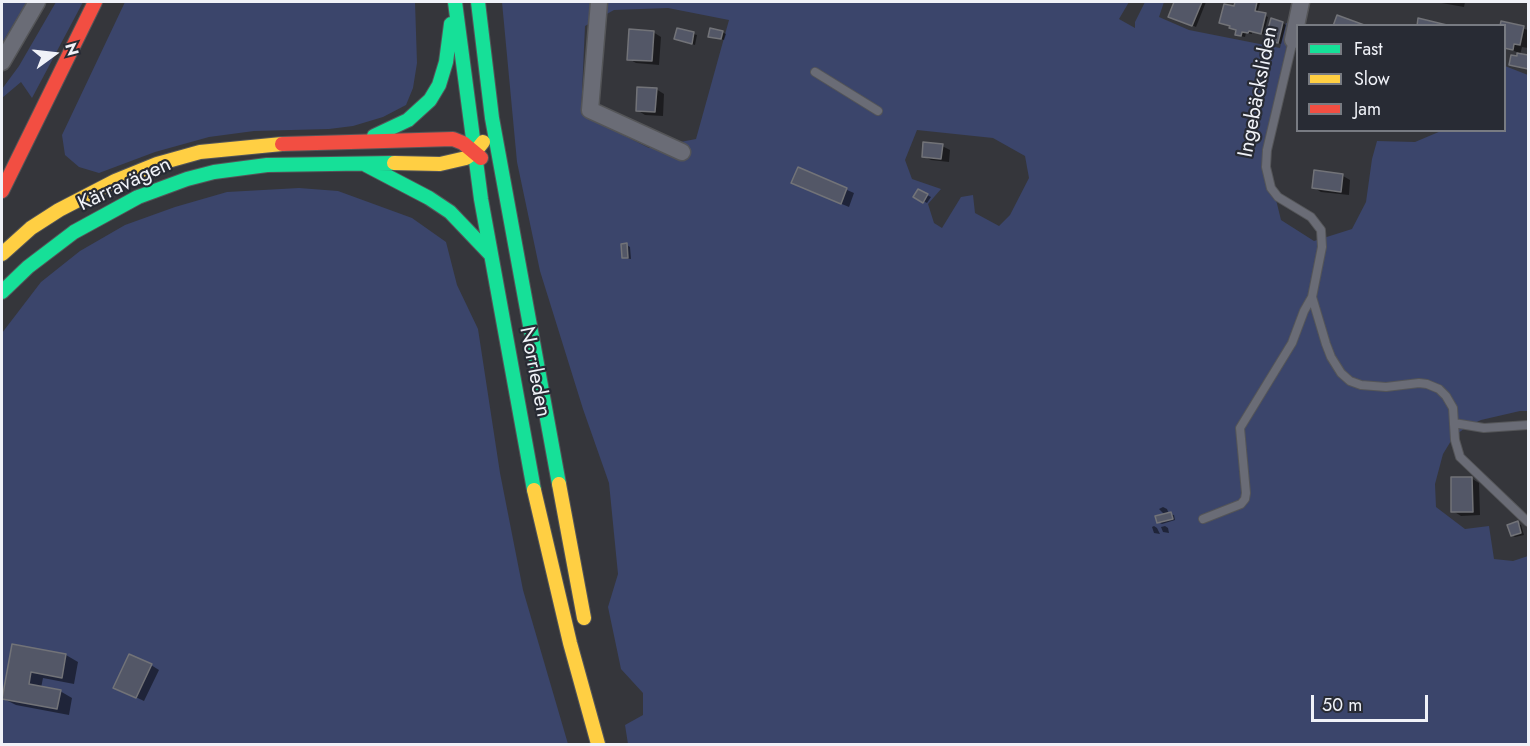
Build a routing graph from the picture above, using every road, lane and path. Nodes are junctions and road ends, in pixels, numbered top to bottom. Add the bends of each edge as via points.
1 (37, 2) edge
2 (95, 2) edge
3 (455, 2) edge
4 (478, 2) edge
5 (599, 2) edge
6 (1301, 2) edge
7 (1296, 24) edge
8 (1296, 26) edge
9 (1293, 40) joint
10 (2, 62) edge
11 (815, 72) dead end
12 (878, 111) dead end
13 (492, 118) junction
14 (364, 140) junction
15 (475, 152) junction
16 (682, 152) dead end
17 (359, 162) junction
18 (2, 191) edge
19 (507, 206) junction
20 (2, 255) edge
21 (491, 255) junction
22 (2, 292) edge
23 (1312, 297) junction
24 (1454, 423) junction
25 (1528, 425) edge
26 (1203, 519) dead end
27 (1528, 522) edge
28 (587, 633) dead end
29 (600, 700) dead end
30 (598, 744) edge
31 (609, 744) edge

1 - 10 street
2 - 18 main road
3 - 14 main road, Kärravägen via 446,62 434,94 408,120
3 - 15 main road, Norrleden
4 - 13 main road, Norrleden
5 - 16 street via 590,110
6 - 7 street, Ingebäcksliden
8 - 9 street, Ingebäcksliden
9 - 23 lane, Ingebäcksliden via 1266,166 1271,188 1278,197 1311,217 1321,230 1322,247
11 - 12 lane
13 - 15 main road
13 - 19 main road, Norrleden
14 - 15 main road, Kärravägen via 453,139
14 - 20 main road, Kärravägen via 255,145 200,152 157,164 59,210 31,228
15 - 17 main road, Kärravägen via 440,164
15 - 19 main road, Kärravägen via 491,171
15 - 21 main road, Norrleden
17 - 21 main road, Kärravägen via 450,212
17 - 22 main road, Kärravägen via 242,167 160,187 74,232
19 - 28 main road, Norrleden
21 - 30 main road, Norrleden via 534,489
23 - 24 lane, Ingebäcksliden via 1331,357 1350,381 1373,387 1408,383 1436,387 1453,408
23 - 26 lane via 1292,343 1240,428 1245,499
24 - 25 lane via 1484,428
24 - 27 lane, Ingebäcksliden via 1456,451
29 - 31 main road

